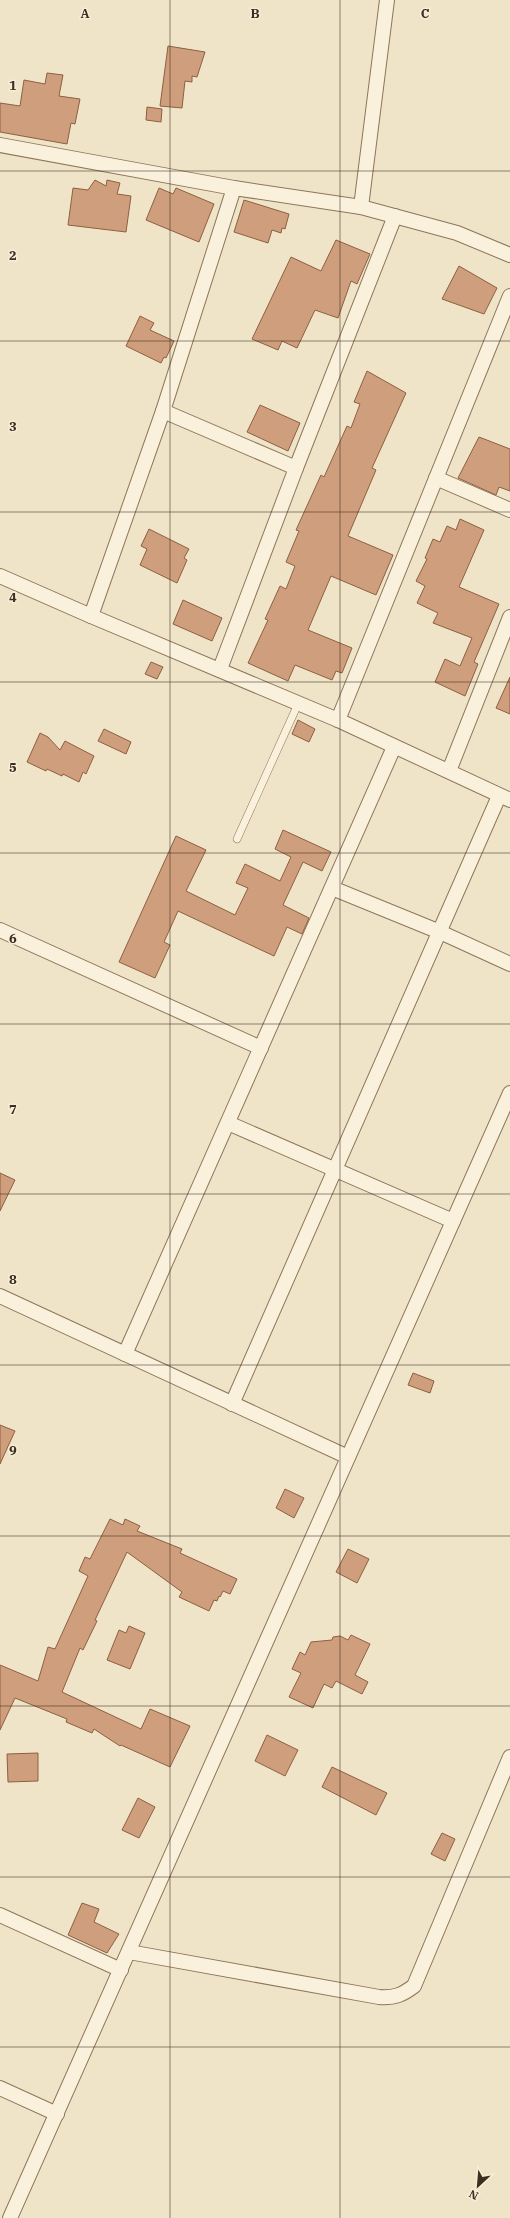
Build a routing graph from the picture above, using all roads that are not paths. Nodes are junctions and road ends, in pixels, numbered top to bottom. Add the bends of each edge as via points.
1 (387, 0) edge
2 (0, 145) edge
3 (234, 188) junction
4 (361, 207) junction
5 (395, 216) junction
6 (510, 255) edge
7 (510, 296) edge
8 (163, 411) junction
9 (296, 468) junction
10 (436, 478) junction
11 (510, 510) edge
12 (0, 576) edge
13 (92, 616) junction
14 (510, 618) edge
15 (220, 669) junction
16 (298, 704) junction
17 (338, 720) junction
18 (394, 747) junction
19 (449, 771) junction
20 (505, 798) edge
21 (237, 839) dead end
22 (332, 888) junction
23 (0, 930) edge
24 (440, 932) junction
25 (510, 964) edge
26 (261, 1048) junction
27 (510, 1093) edge
28 (228, 1123) junction
29 (336, 1169) junction
30 (453, 1220) junction
31 (0, 1296) edge
32 (125, 1354) junction
33 (232, 1404) junction
34 (348, 1457) junction
35 (510, 1757) edge
36 (0, 1915) edge
37 (129, 1952) junction
38 (121, 1970) junction
39 (0, 2088) edge
40 (58, 2114) junction
41 (10, 2218) edge

1 - 4 street
2 - 3 street
3 - 4 street
3 - 8 street
4 - 5 street
5 - 6 street via 457,233
5 - 9 street
7 - 10 street
8 - 9 street
8 - 13 street
9 - 15 street
10 - 11 street
10 - 17 street
12 - 13 street
13 - 15 street
14 - 19 street
15 - 16 street
16 - 17 street
16 - 21 lane
17 - 18 street
18 - 19 street
18 - 22 street
19 - 20 street
20 - 24 street
22 - 24 street
22 - 26 street
23 - 26 street
24 - 25 street
24 - 29 street
26 - 28 street
27 - 30 street
28 - 29 street
28 - 32 street
29 - 30 street
29 - 33 street
30 - 34 street
31 - 32 street
32 - 33 street
33 - 34 street
34 - 37 street
35 - 37 street via 414,1986 404,1994 393,1998 379,1997
36 - 38 street
37 - 38 street
38 - 40 street
39 - 40 street
40 - 41 street

